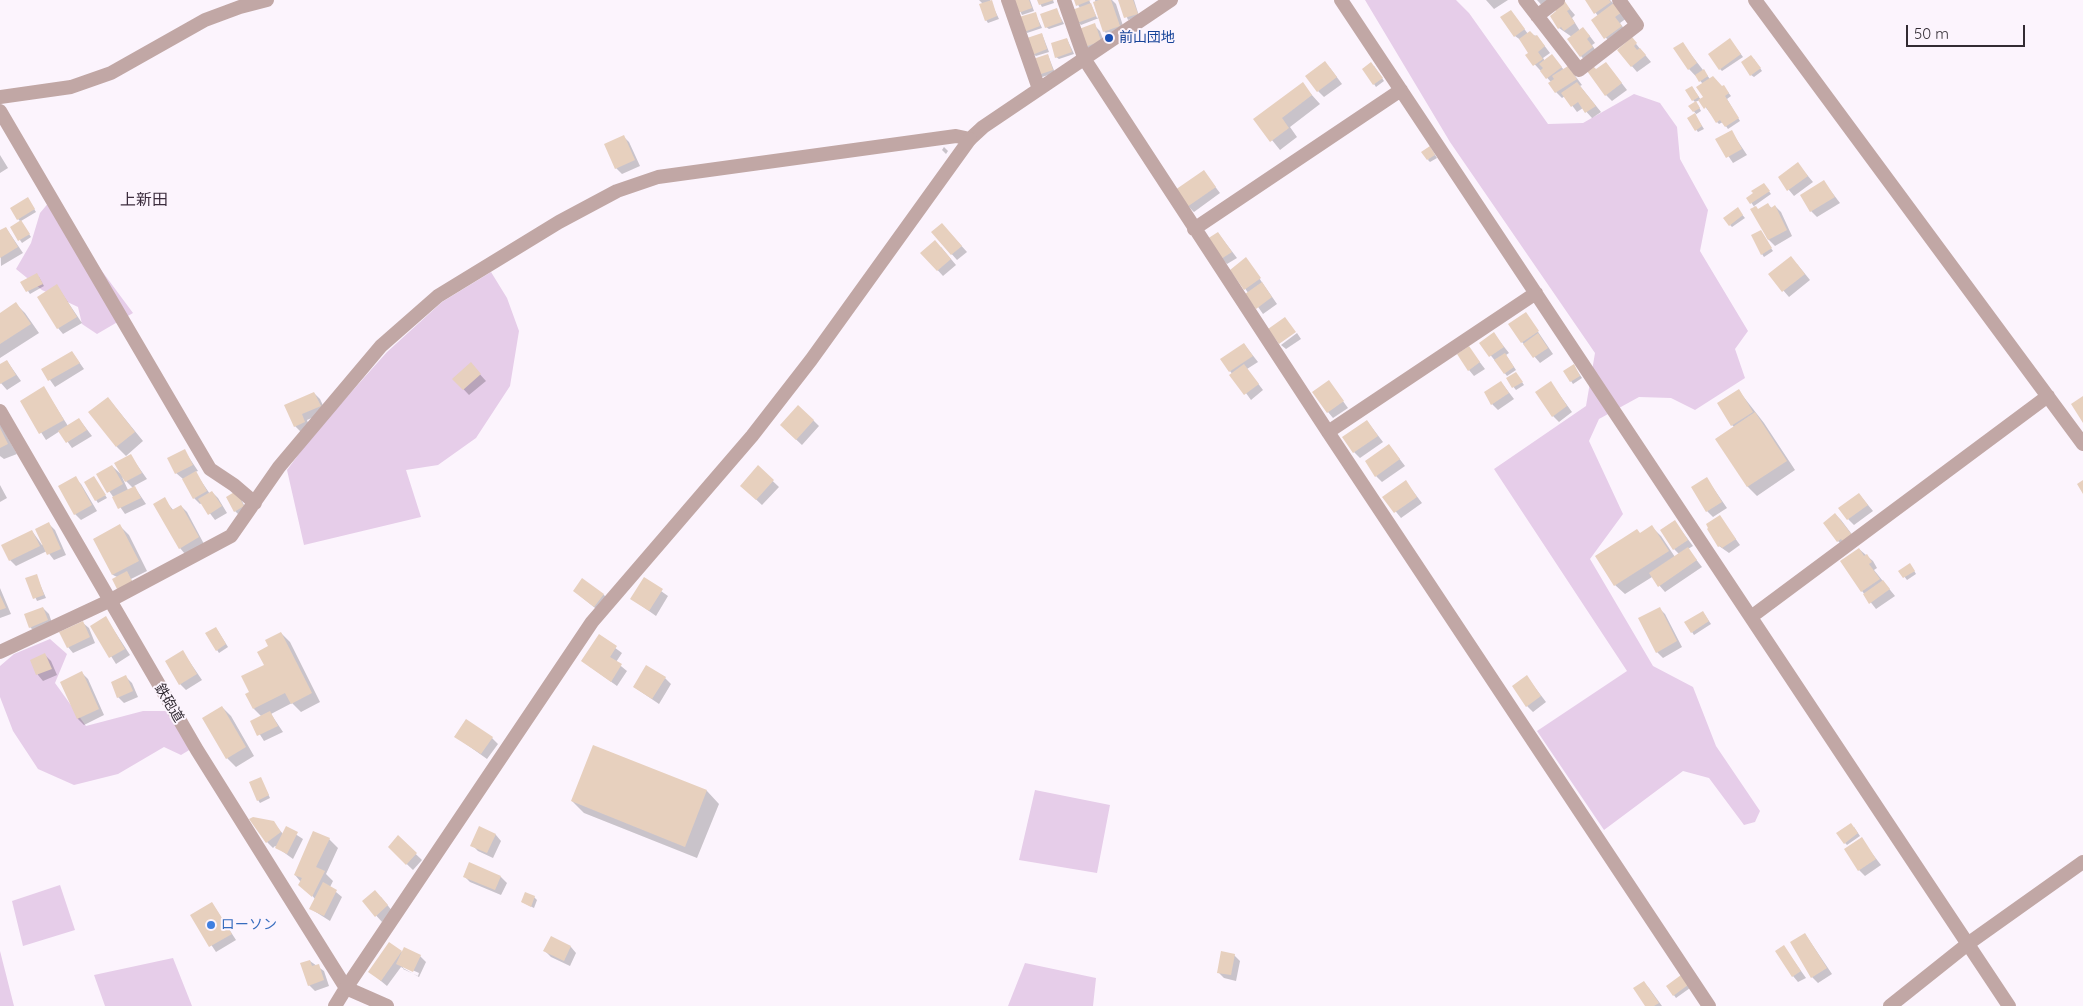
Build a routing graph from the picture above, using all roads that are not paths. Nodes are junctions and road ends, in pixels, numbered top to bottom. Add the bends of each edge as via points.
1 (267, 0) edge
2 (1008, 0) edge
3 (1064, 0) edge
4 (1147, 0) edge
5 (1171, 0) edge
6 (1341, 0) edge
7 (1525, 0) edge
8 (1558, 0) edge
9 (1619, 0) edge
10 (1755, 0) edge
11 (1152, 14) junction
12 (1537, 16) junction
13 (1085, 60) junction
14 (1039, 89) junction
15 (1401, 90) junction
16 (0, 97) edge
17 (0, 111) edge
18 (970, 139) junction
19 (1194, 229) junction
20 (1536, 293) junction
21 (2048, 396) junction
22 (0, 412) edge
23 (1328, 432) junction
24 (2083, 444) edge
25 (254, 503) junction
26 (109, 601) junction
27 (1751, 618) junction
28 (0, 652) edge
29 (2083, 862) edge
30 (1970, 943) junction
31 (346, 988) junction
32 (335, 1006) edge
33 (386, 1006) edge
34 (1708, 1006) edge
35 (1890, 1006) edge
36 (2009, 1006) edge

1 - 16 street via 205,20 110,73 71,87
2 - 14 street
3 - 13 street
4 - 11 street
5 - 11 street
6 - 15 street
7 - 12 street
8 - 12 street
9 - 12 street via 1637,25 1579,70
10 - 21 street
11 - 13 street
13 - 14 street
13 - 19 street
14 - 18 street
15 - 19 street
15 - 20 street
17 - 25 street via 210,469
18 - 25 street via 956,136 658,177 617,191 559,222 438,296 381,346 279,467
18 - 31 street via 811,360 752,436 592,622
19 - 23 street
20 - 23 street
20 - 27 street
21 - 24 street
21 - 27 street
22 - 26 street, 鉄砲道
23 - 34 street
25 - 26 street via 231,536
26 - 28 street
26 - 31 street, 鉄砲道 via 197,750
27 - 30 street
29 - 30 street
30 - 35 street
30 - 36 street
31 - 32 street
31 - 33 street

